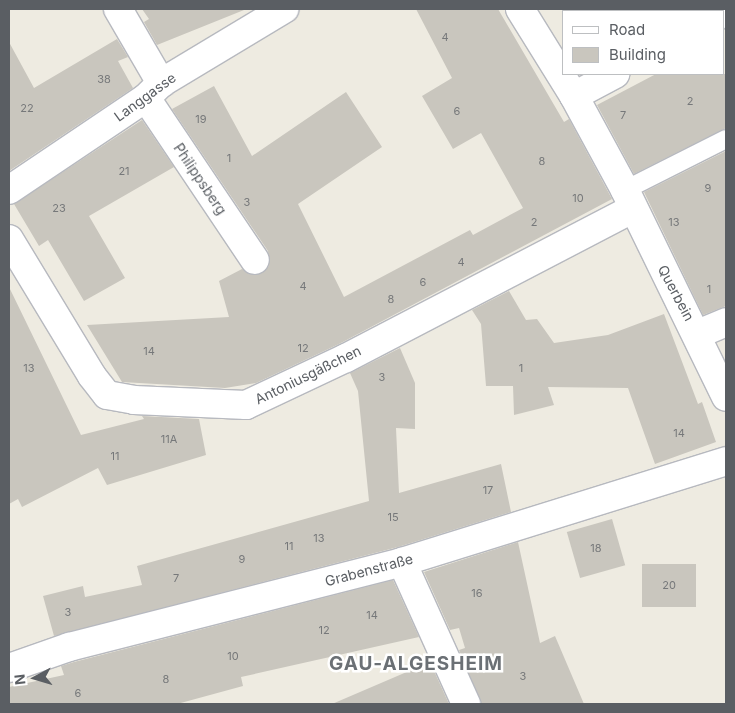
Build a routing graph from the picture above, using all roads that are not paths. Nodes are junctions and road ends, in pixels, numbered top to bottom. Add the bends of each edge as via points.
1 (118, 9) edge
2 (284, 9) edge
3 (520, 9) edge
4 (613, 75) edge
5 (153, 90) junction
6 (574, 96) junction
7 (726, 139) edge
8 (9, 190) edge
9 (628, 199) junction
10 (9, 238) edge
11 (255, 260) dead end
12 (726, 322) edge
13 (698, 334) junction
14 (726, 397) edge
15 (726, 461) edge
16 (402, 562) junction
17 (9, 668) edge
18 (466, 704) edge

1 - 5 street, Philippsberg
2 - 5 street, Langgasse
3 - 6 street, Querbein
4 - 6 street
5 - 8 street, Langgasse
5 - 11 street, Philippsberg
6 - 9 street, Querbein
7 - 9 lane
9 - 10 street, Antoniusgäßchen via 346,358 246,405 134,400 107,395 92,376
9 - 13 street, Querbein
12 - 13 street
13 - 14 street, Querbein
15 - 16 street, Grabenstraße
16 - 17 street, Grabenstraße via 69,647
16 - 18 street

